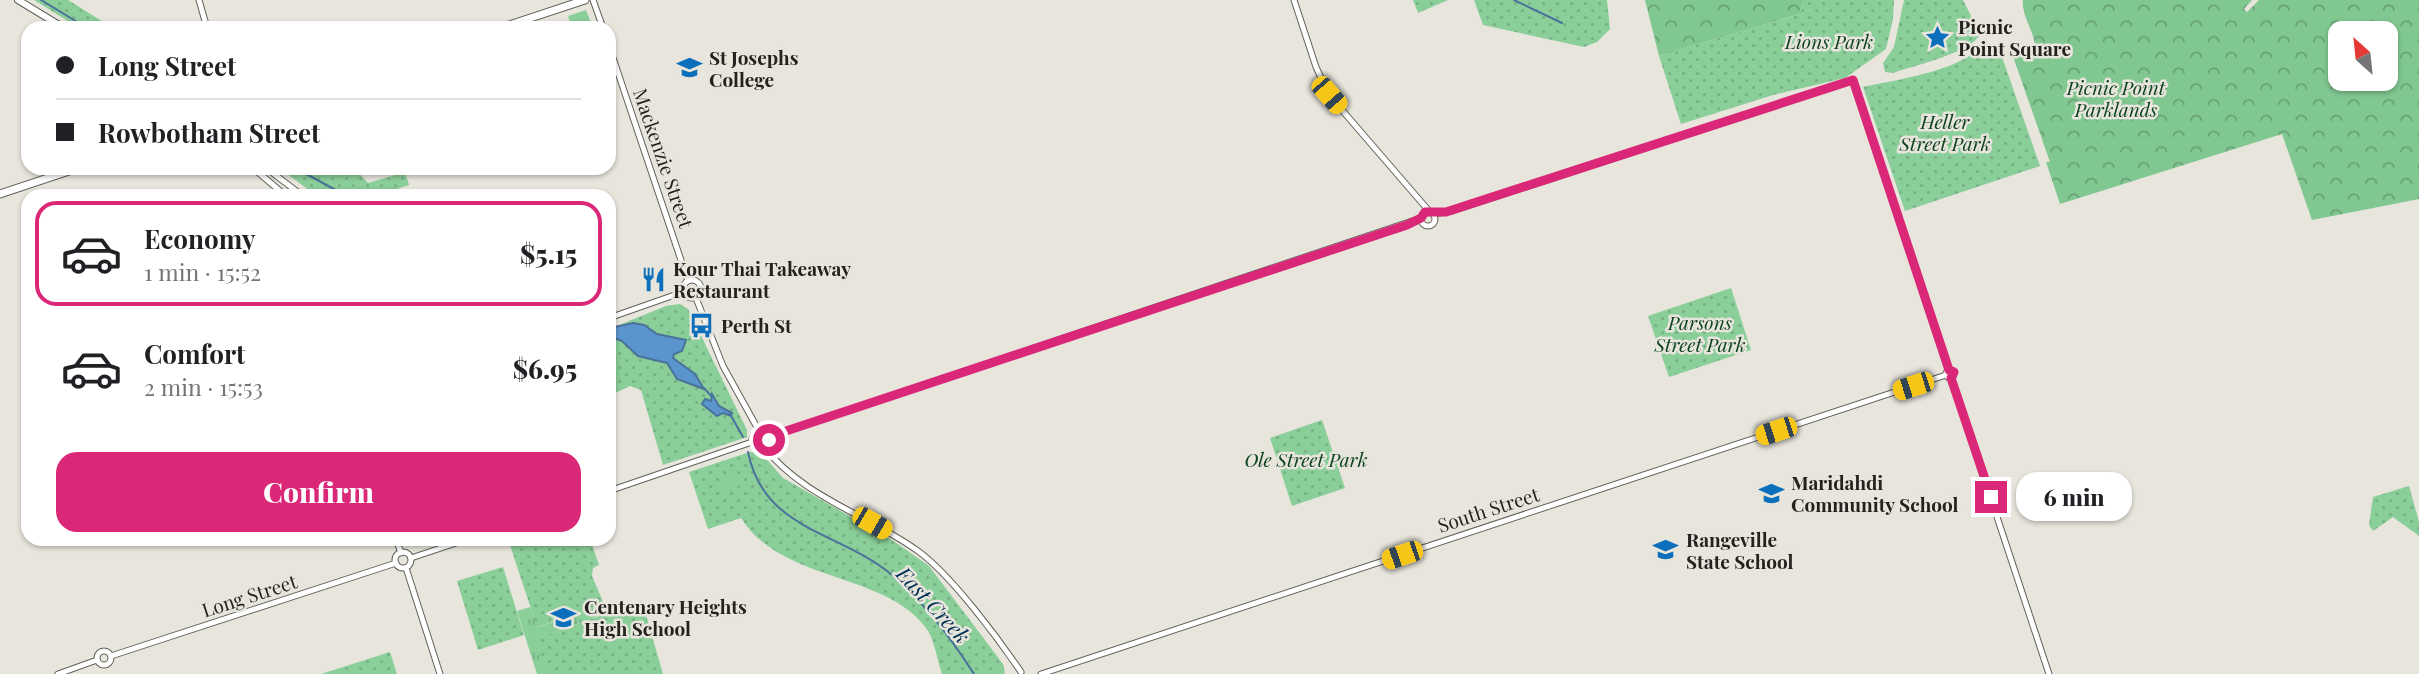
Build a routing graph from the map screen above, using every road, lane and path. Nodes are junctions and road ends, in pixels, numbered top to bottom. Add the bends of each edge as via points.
1 (18, 0) edge
2 (199, 0) edge
3 (585, 0) edge
4 (593, 0) edge
5 (1294, 0) edge
6 (52, 21) edge
7 (205, 21) edge
8 (521, 21) edge
9 (600, 21) edge
10 (616, 67) edge
11 (57, 175) edge
12 (261, 175) edge
13 (275, 175) edge
14 (278, 189) edge
15 (292, 189) edge
16 (0, 194) edge
17 (1427, 216) junction
18 (688, 281) junction
19 (683, 292) junction
20 (696, 298) junction
21 (616, 316) edge
22 (1949, 374) junction
23 (760, 431) junction
24 (769, 437) junction
25 (752, 442) junction
26 (764, 447) junction
27 (616, 489) edge
28 (398, 546) edge
29 (447, 546) edge
30 (401, 553) junction
31 (411, 558) junction
32 (396, 563) junction
33 (406, 568) junction
34 (111, 656) junction
35 (97, 660) junction
36 (1020, 673) edge
37 (1029, 673) edge
38 (58, 674) edge
39 (440, 674) edge
40 (1041, 674) edge
41 (2049, 674) edge

1 - 6 main road
2 - 7 street
3 - 8 highway
4 - 9 street
5 - 17 street via 1329,95
10 - 18 street, Mackenzie Street
11 - 16 highway
12 - 14 street
13 - 15 street
17 - 22 street via 1853,80
17 - 24 street
18 - 19 street
18 - 20 street via 701,286
19 - 20 street
19 - 21 street
20 - 23 street via 723,366
22 - 40 street, South Street
22 - 41 street
23 - 24 street
23 - 25 street
24 - 26 street
25 - 26 street
25 - 27 street
26 - 36 street via 789,474 926,557 991,630
28 - 30 street
29 - 31 street
30 - 31 street
30 - 32 street
31 - 33 street
32 - 33 street
32 - 34 street, Long Street
33 - 39 street
34 - 35 street via 106,665
34 - 35 street via 102,651
35 - 38 street
36 - 37 street

